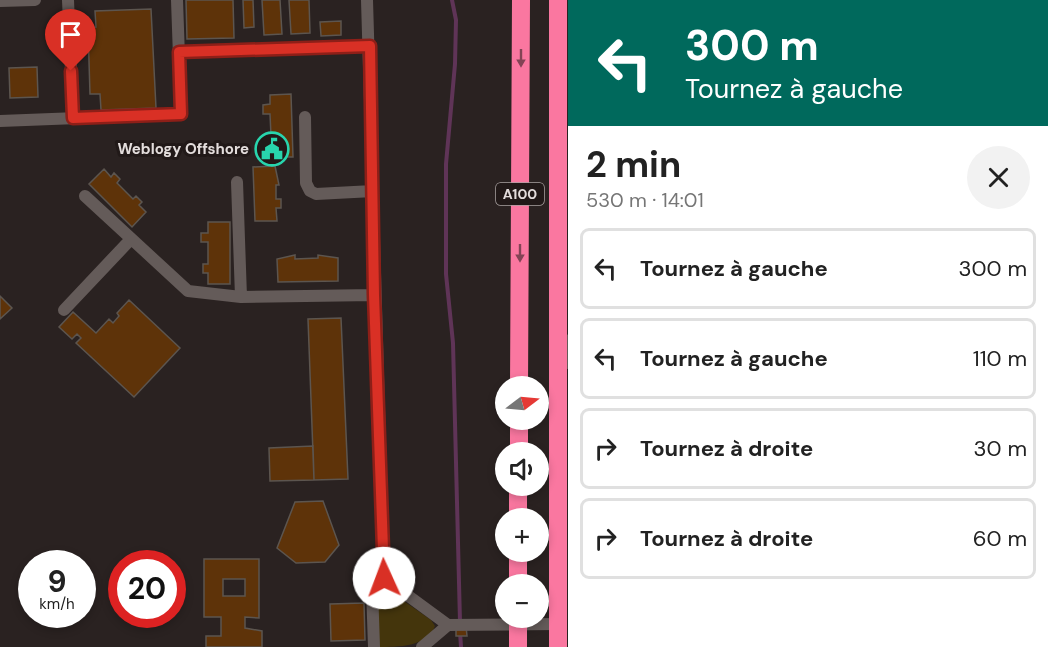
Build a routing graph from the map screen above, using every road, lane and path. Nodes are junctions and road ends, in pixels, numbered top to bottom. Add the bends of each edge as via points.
1 (35, 0) edge
2 (68, 0) edge
3 (177, 0) edge
4 (367, 0) edge
5 (521, 0) edge
6 (558, 0) edge
7 (0, 1) edge
8 (370, 46) junction
9 (179, 52) junction
10 (559, 97) junction
11 (304, 117) dead end
12 (73, 118) junction
13 (0, 121) edge
14 (237, 182) dead end
15 (373, 191) junction
16 (85, 196) dead end
17 (130, 238) junction
18 (374, 295) junction
19 (241, 297) junction
20 (64, 310) dead end
21 (568, 363) edge
22 (519, 376) edge
23 (384, 578) junction
24 (495, 622) edge
25 (549, 623) edge
26 (557, 624) junction
27 (448, 625) junction
28 (518, 628) edge
29 (374, 647) edge
30 (423, 647) edge
31 (518, 647) edge
32 (558, 647) edge

1 - 7 street
2 - 12 street
3 - 9 street
4 - 8 street
5 -> 22 highway, A100
6 - 10 highway, A100
8 - 9 street
8 - 15 street
9 - 12 street via 181,114
10 - 21 street
10 - 26 highway, A100
11 - 15 street via 306,183 310,191
12 - 13 street
14 - 19 street
15 - 18 street
16 - 17 street
17 - 19 street via 188,291
17 - 20 street
18 - 19 street
18 - 23 street
23 - 27 street
23 - 29 street via 372,588
24 - 27 street
25 - 26 street
26 - 32 highway, A100
27 - 30 street
28 - 31 highway

